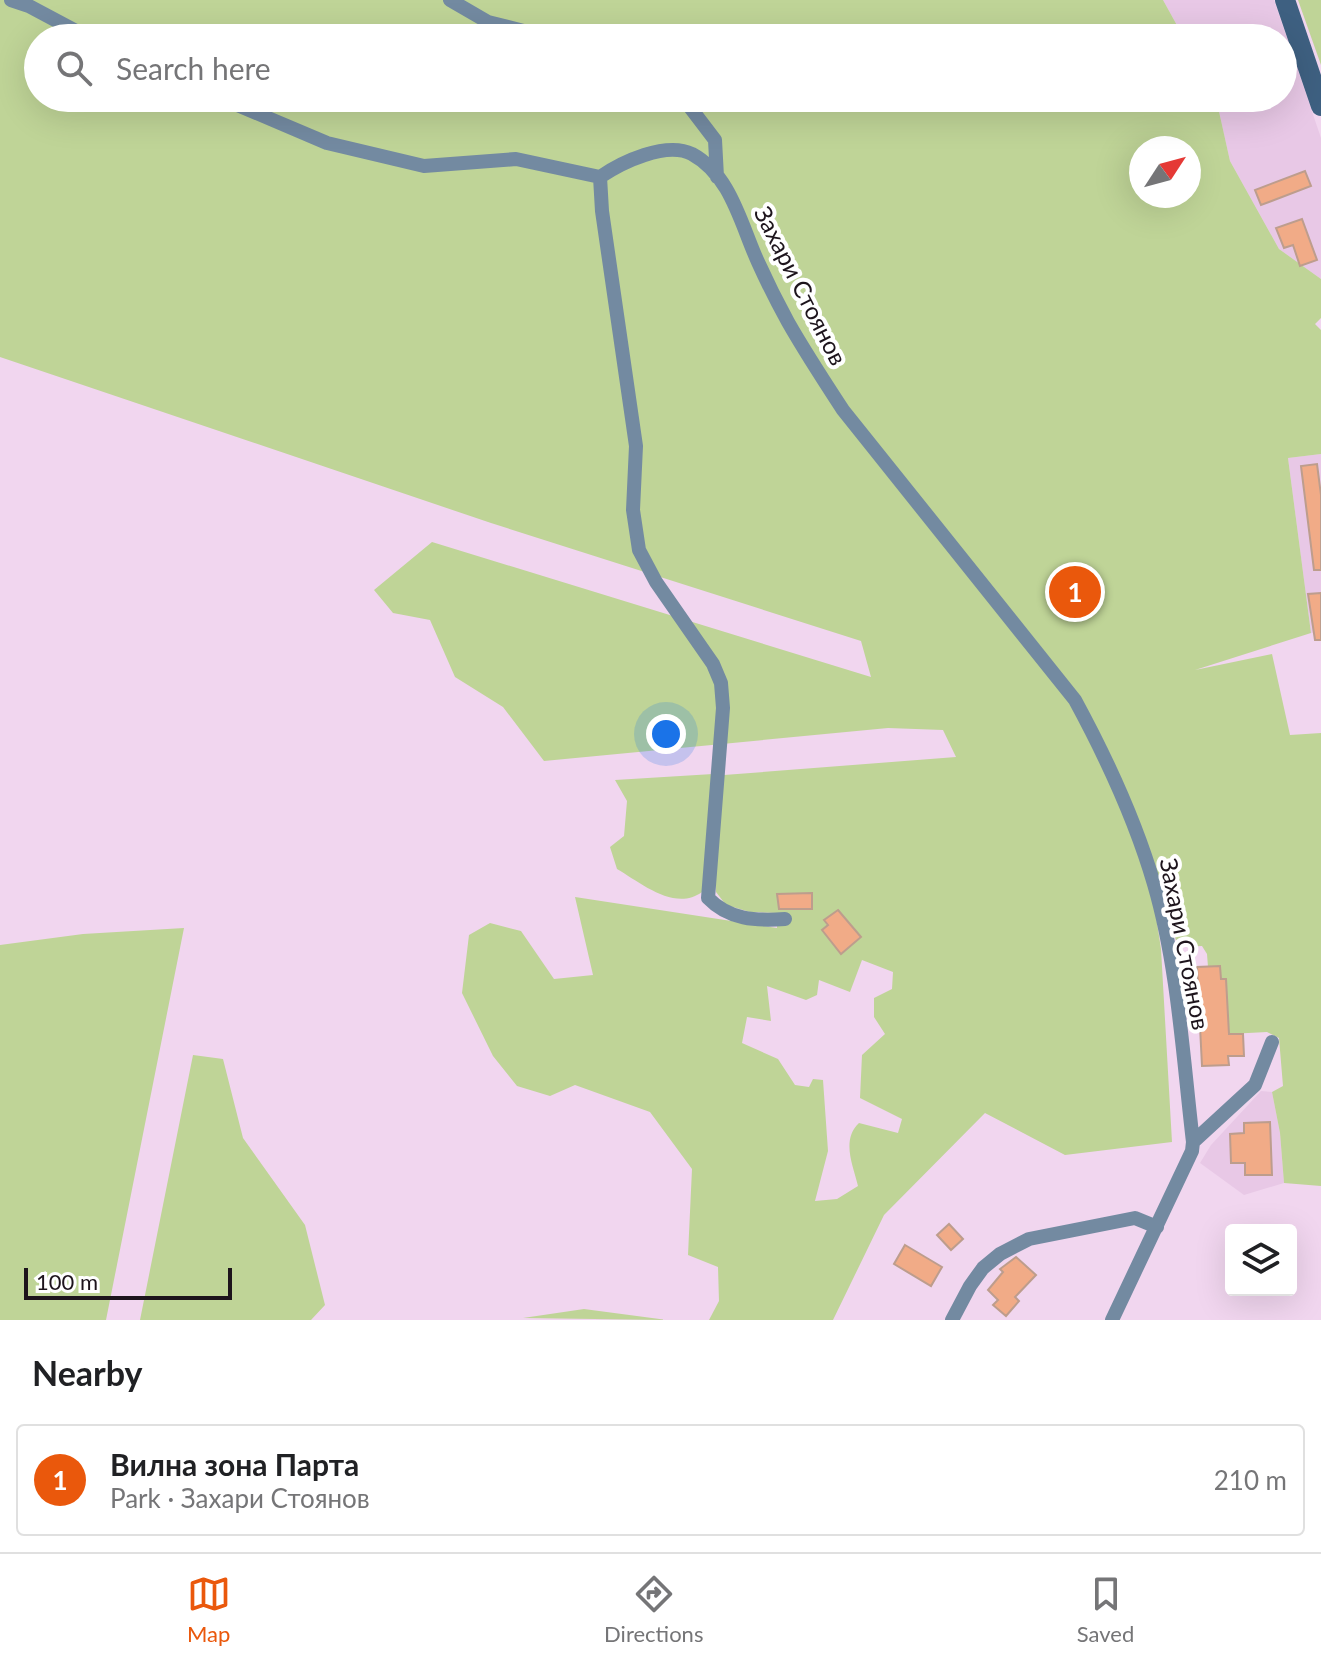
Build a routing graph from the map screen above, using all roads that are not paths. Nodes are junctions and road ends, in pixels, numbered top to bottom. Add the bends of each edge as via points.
1 (11, 0) edge
2 (450, 0) edge
3 (1285, 0) edge
4 (63, 24) edge
5 (496, 24) edge
6 (1293, 24) edge
7 (1297, 35) edge
8 (1321, 106) edge
9 (254, 112) edge
10 (694, 112) edge
11 (600, 177) junction
12 (717, 177) junction
13 (785, 919) dead end
14 (1272, 1042) dead end
15 (1193, 1142) junction
16 (1157, 1227) junction
17 (952, 1320) edge
18 (1112, 1320) edge

1 - 4 street
2 - 5 street
3 - 6 main road
7 - 8 main road
9 - 11 street via 327,143 424,166 516,159
10 - 12 street via 715,140
11 - 12 street, Захари Стоянов via 655,151 689,152
11 - 13 street via 636,446 639,550 721,683 708,898 736,917
12 - 15 street, Захари Стоянов via 787,321 843,410 1075,700 1100,745 1128,806 1154,885 1168,949
14 - 15 street via 1255,1085
15 - 16 street, Захари Стоянов
16 - 17 street via 1135,1218 1029,1239 983,1268
16 - 18 street, Захари Стоянов

